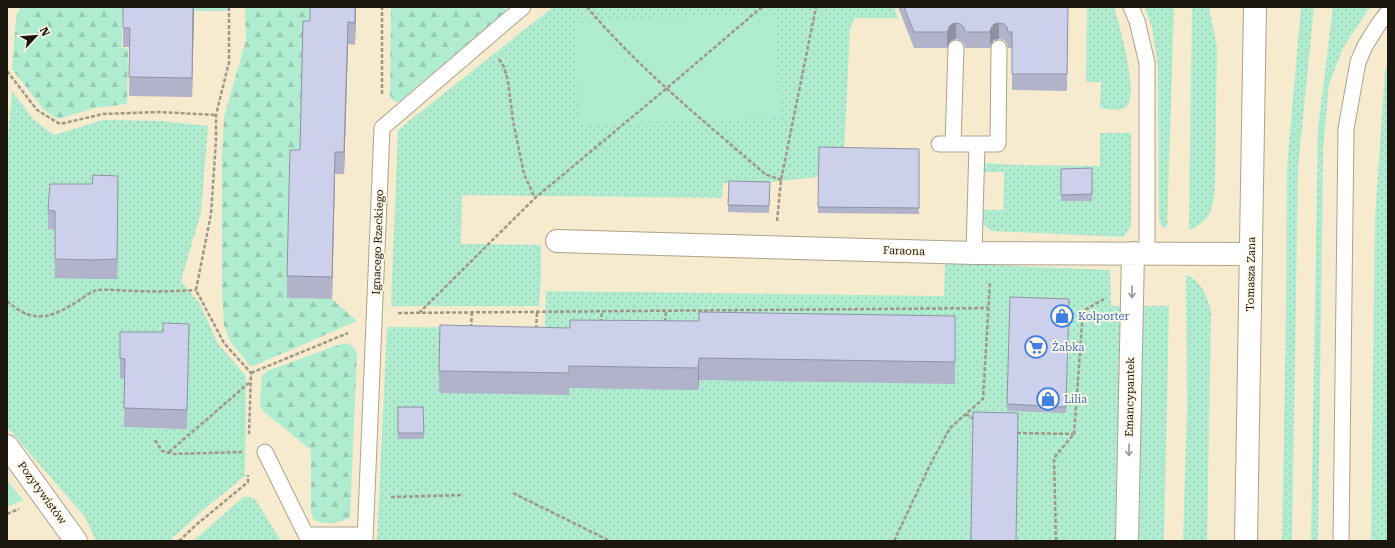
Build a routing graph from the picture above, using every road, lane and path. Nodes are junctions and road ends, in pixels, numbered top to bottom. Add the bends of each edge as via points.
1 (229, 7) edge
2 (382, 7) edge
3 (523, 7) edge
4 (587, 7) edge
5 (762, 7) edge
6 (816, 7) edge
7 (1131, 7) edge
8 (1255, 7) edge
9 (1388, 12) edge
10 (486, 38) junction
11 (956, 48) dead end
12 (999, 48) dead end
13 (7, 71) edge
14 (667, 88) junction
15 (216, 115) junction
16 (382, 128) junction
17 (977, 144) junction
18 (781, 180) junction
19 (535, 198) junction
20 (556, 241) dead end
21 (778, 247) junction
22 (982, 253) junction
23 (1140, 253) junction
24 (1251, 254) junction
25 (1132, 283) junction
26 (196, 290) junction
27 (7, 301) edge
28 (922, 308) junction
29 (989, 308) junction
30 (796, 309) junction
31 (859, 309) junction
32 (731, 310) junction
33 (602, 311) junction
34 (666, 311) junction
35 (472, 312) junction
36 (537, 312) junction
37 (922, 315) edge
38 (731, 316) edge
39 (795, 316) edge
40 (859, 316) edge
41 (375, 323) junction
42 (665, 323) edge
43 (601, 326) edge
44 (471, 334) edge
45 (535, 334) edge
46 (251, 373) junction
47 (250, 382) junction
48 (966, 414) junction
49 (977, 422) edge
50 (1016, 433) edge
51 (1074, 434) junction
52 (155, 440) dead end
53 (7, 446) edge
54 (168, 452) junction
55 (249, 452) junction
56 (266, 452) joint
57 (248, 482) dead end
58 (513, 493) dead end
59 (463, 495) dead end
60 (367, 497) junction
61 (365, 538) edge
62 (76, 541) edge
63 (179, 541) edge
64 (610, 541) edge
65 (894, 541) edge
66 (1056, 541) edge
67 (1127, 541) edge
68 (1246, 541) edge
69 (1341, 541) edge

1 - 15 path via 228,62
2 - 16 path
3 - 10 lane
4 - 14 path via 610,34
5 - 14 path
6 - 18 path
7 - 23 lane via 1147,63
8 - 24 street, Tomasza Zana
9 - 69 lane via 1368,41 1358,62 1346,129
10 - 16 lane
10 - 19 path via 504,66 524,174
11 - 17 lane via 946,144
12 - 17 lane via 998,144
13 - 15 path via 37,110 60,124 103,114 159,112
14 - 18 path via 765,174
14 - 19 path
15 - 26 path via 211,214
16 - 41 lane, Ignacego Rzeckiego
17 - 22 lane
18 - 21 path via 777,215
19 - 35 path via 418,313
20 - 21 street, Faraona
21 - 22 street, Faraona
22 - 23 street, Faraona
22 - 29 path
23 - 24 street, Faraona
23 - 25 street, Emancypantek
24 - 68 street, Tomasza Zana
25 - 51 path via 1082,311
25 -> 67 street, Emancypantek
26 - 27 path via 95,290 64,310 38,317 27,315
26 - 46 path via 224,343
28 - 29 path
28 - 31 path
28 - 37 path
29 - 48 path via 984,399
30 - 31 path
30 - 32 path
30 - 39 path
31 - 40 path
32 - 34 path
32 - 38 path
33 - 34 path
33 - 36 path
33 - 43 path
34 - 42 path
35 - 36 path
35 - 44 path
36 - 45 path
41 - 46 path
41 - 60 lane, Ignacego Rzeckiego
46 - 47 path
47 - 54 path
47 - 55 path
48 - 49 path
48 - 65 path via 950,428
50 - 51 path
51 - 66 path via 1054,458
52 - 54 path via 162,451
53 - 62 street, Pozytywistów
54 - 55 path
55 - 56 path
56 - 61 lane via 306,535
57 - 63 path
58 - 64 path
59 - 60 path
60 - 61 lane, Ignacego Rzeckiego

